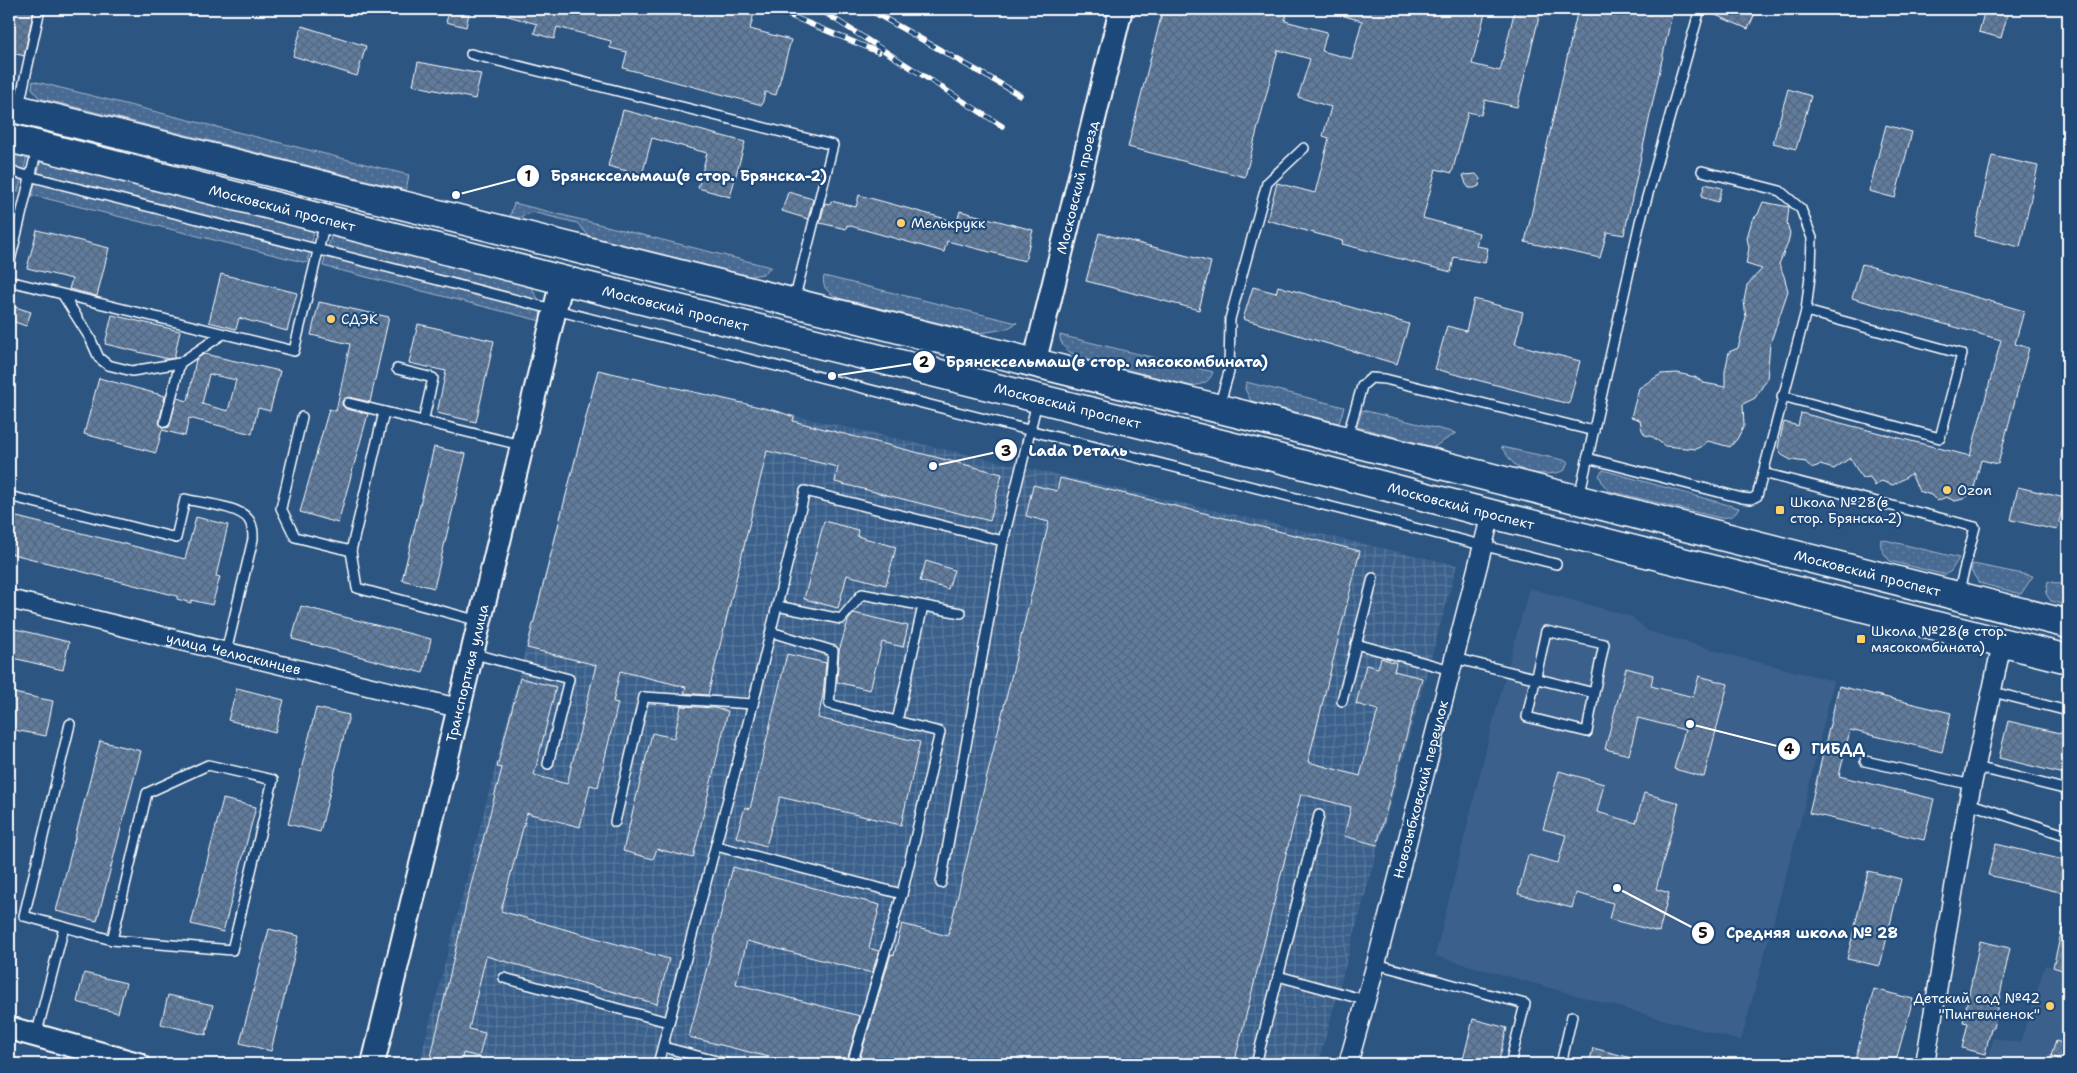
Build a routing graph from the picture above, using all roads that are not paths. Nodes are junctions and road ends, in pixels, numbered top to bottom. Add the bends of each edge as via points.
1 (40, 9) edge
2 (1121, 9) edge
3 (1700, 9) edge
4 (471, 54) dead end
5 (13, 108) edge
6 (9, 138) edge
7 (38, 146) junction
8 (1304, 148) dead end
9 (9, 171) edge
10 (1702, 171) dead end
11 (30, 176) junction
12 (326, 219) junction
13 (570, 247) junction
14 (319, 249) junction
15 (9, 265) edge
16 (562, 280) junction
17 (9, 281) edge
18 (63, 295) junction
19 (794, 304) junction
20 (555, 309) junction
21 (1806, 311) junction
22 (223, 334) junction
23 (180, 363) junction
24 (1034, 364) junction
25 (397, 369) dead end
26 (1782, 396) junction
27 (1037, 399) junction
28 (348, 403) dead end
29 (1218, 409) junction
30 (384, 412) junction
31 (302, 417) dead end
32 (166, 422) dead end
33 (423, 422) junction
34 (1594, 431) junction
35 (1029, 432) junction
36 (1346, 441) junction
37 (522, 446) junction
38 (1587, 458) junction
39 (1764, 473) junction
40 (1499, 479) junction
41 (9, 496) edge
42 (1578, 499) junction
43 (1491, 514) junction
44 (1003, 541) junction
45 (1483, 546) junction
46 (351, 551) junction
47 (1556, 564) dead end
48 (1373, 578) dead end
49 (1958, 596) junction
50 (9, 599) edge
51 (777, 606) junction
52 (924, 606) junction
53 (961, 613) dead end
54 (479, 621) junction
55 (2068, 624) edge
56 (770, 632) junction
57 (2002, 643) junction
58 (1356, 644) junction
59 (226, 652) junction
60 (471, 653) junction
61 (2068, 659) edge
62 (1452, 664) junction
63 (1536, 679) junction
64 (1993, 692) junction
65 (1594, 693) junction
66 (1342, 701) dead end
67 (753, 704) junction
68 (458, 708) junction
69 (2068, 711) edge
70 (897, 721) junction
71 (70, 724) dead end
72 (1865, 761) dead end
73 (548, 764) dead end
74 (1976, 767) junction
75 (1972, 785) junction
76 (2068, 790) edge
77 (1968, 803) junction
78 (1319, 815) dead end
79 (615, 822) dead end
80 (2068, 836) edge
81 (716, 846) junction
82 (940, 883) dead end
83 (902, 894) junction
84 (64, 927) junction
85 (112, 940) junction
86 (1376, 964) junction
87 (1278, 976) junction
88 (504, 978) dead end
89 (1365, 1000) junction
90 (1572, 1016) dead end
91 (668, 1022) junction
92 (9, 1028) edge
93 (36, 1036) junction
94 (663, 1047) junction
95 (138, 1064) edge
96 (375, 1064) edge
97 (658, 1064) edge
98 (728, 1064) edge
99 (852, 1064) edge
100 (1256, 1064) edge
101 (1348, 1064) edge
102 (1510, 1064) edge
103 (1560, 1064) edge
104 (1924, 1064) edge

1 - 5 lane
2 - 24 street, Московский проезд
3 - 34 lane via 1640,222
4 - 19 lane via 833,145
5 - 13 main road, Московский проспект
6 - 7 main road, Московский проспект
7 - 11 lane
7 - 12 main road, Московский проспект
8 - 29 lane via 1267,183 1230,319 1229,372
9 - 11 lane
10 - 21 lane via 1780,191 1801,209 1812,238
11 - 14 lane
11 - 15 lane
12 - 14 lane
12 - 16 main road, Московский проспект
13 - 16 main road
13 - 19 main road, Московский проспект
14 - 20 lane
14 - 22 lane via 294,351
16 - 20 street, Транспортная улица
16 - 27 main road, Московский проспект
17 - 18 lane
18 - 22 lane
18 - 23 lane via 99,358 108,365 132,371
19 - 24 main road, Московский проспект
20 - 35 lane
20 - 37 street, Транспортная улица
21 - 26 lane
21 - 26 lane via 1962,354 1940,438
22 - 23 lane
23 - 32 lane
24 - 29 main road, Московский проспект
25 - 33 lane via 434,378
26 - 39 lane
27 - 35 lane
27 - 43 main road, Московский проспект
28 - 30 lane
29 - 36 main road, Московский проспект
30 - 33 lane
30 - 46 lane
31 - 46 lane via 281,508 295,538
33 - 37 lane
34 - 36 lane via 1371,378 1362,386
34 - 38 lane
35 - 44 lane
35 - 45 lane
36 - 40 main road, Московский проспект
37 - 54 street, Транспортная улица
38 - 39 lane via 1751,499 1757,496
38 - 42 lane
39 - 49 lane via 1975,527
40 - 42 main road, Московский проспект
40 - 43 main road
41 - 59 lane via 176,538 185,499 233,509 245,515 253,527 253,539
42 - 49 main road, Московский проспект
43 - 45 street, Новозыбковский переулок
43 - 57 main road, Московский проспект
44 - 51 lane via 805,491
44 - 82 lane
45 - 47 lane
45 - 62 street, Новозыбковский переулок
46 - 54 lane via 357,588
48 - 58 lane
49 - 55 main road, Московский проспект
50 - 59 street, улица Челюскинцев
51 - 52 lane via 841,619 862,594
51 - 56 lane
52 - 53 lane
52 - 70 lane
54 - 60 street, Транспортная улица
56 - 67 lane
56 - 70 lane via 833,652 829,704
57 - 61 main road, Московский проспект
57 - 64 street
58 - 62 lane
58 - 66 lane
59 - 68 street, улица Челюскинцев
60 - 68 street, Транспортная улица
60 - 73 lane via 569,678
62 - 63 lane
62 - 86 street, Новозыбковский переулок
63 - 65 lane
63 - 65 lane via 1527,717 1587,732
63 - 65 lane via 1546,631 1604,644
64 - 69 lane
64 - 74 street
67 - 79 lane via 644,697
67 - 81 lane
68 - 96 street, Транспортная улица
70 - 83 lane via 940,732
71 - 84 lane via 24,916
72 - 75 lane
74 - 75 street
74 - 76 lane
75 - 77 street
77 - 80 lane
77 - 104 street
78 - 87 lane
81 - 83 lane
81 - 91 lane
83 - 99 lane
84 - 85 lane
84 - 93 lane
85 - 85 lane via 147,793 208,765 273,780 232,950
86 - 89 street, Новозыбковский переулок
86 - 102 lane via 1524,1004
87 - 89 lane
87 - 100 lane
88 - 91 lane
89 - 101 street, Новозыбковский переулок
90 - 103 lane
91 - 94 lane
92 - 93 street
93 - 95 street
94 - 97 lane
94 - 98 lane

